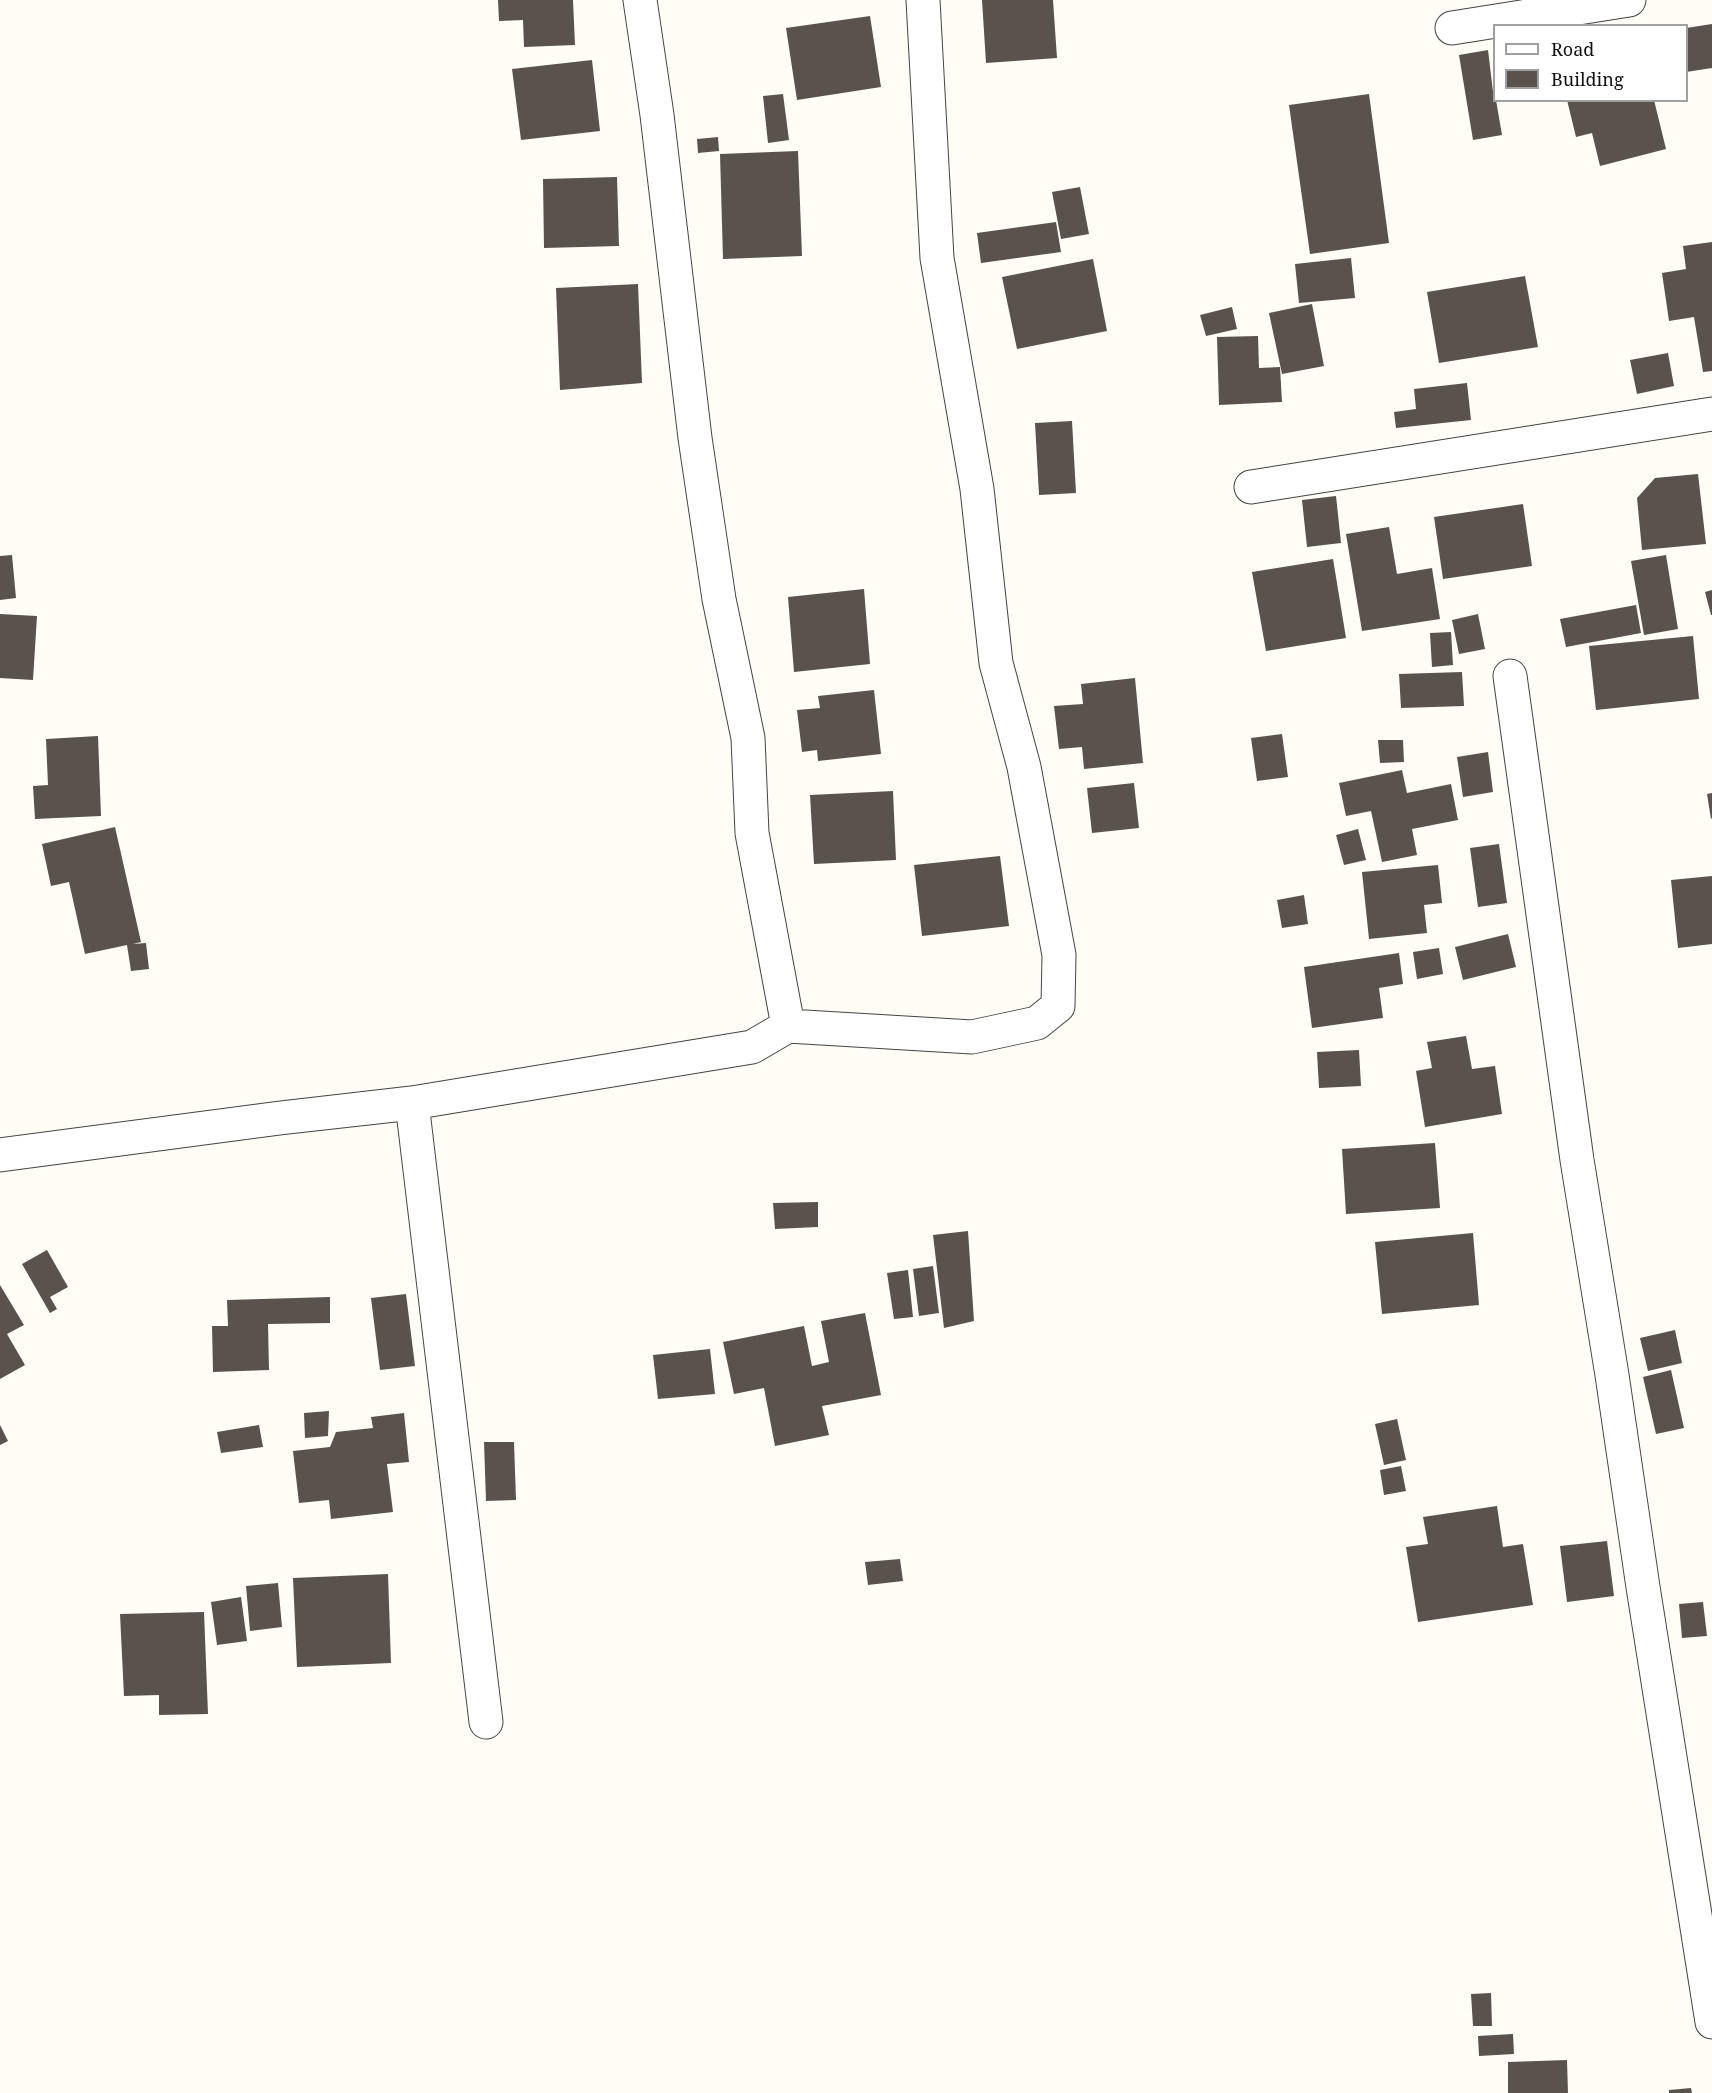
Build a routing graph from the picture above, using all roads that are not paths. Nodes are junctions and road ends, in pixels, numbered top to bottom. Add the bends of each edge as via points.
1 (640, 0) edge
2 (923, 0) edge
3 (1629, 0) edge
4 (1552, 6) edge
5 (1452, 28) dead end
6 (1712, 414) edge
7 (1251, 487) dead end
8 (1510, 676) dead end
9 (788, 1026) junction
10 (412, 1103) junction
11 (0, 1155) edge
12 (486, 1722) dead end
13 (1712, 2022) edge

1 - 9 street via 695,438 719,600 748,738 752,833
2 - 9 street via 938,258 977,489 996,663 1024,767 1059,955 1058,1006 1037,1023 972,1037
3 - 4 street
4 - 5 street
6 - 7 street
8 - 13 street via 1577,1160
9 - 10 street via 752,1047
10 - 11 street
10 - 12 street

